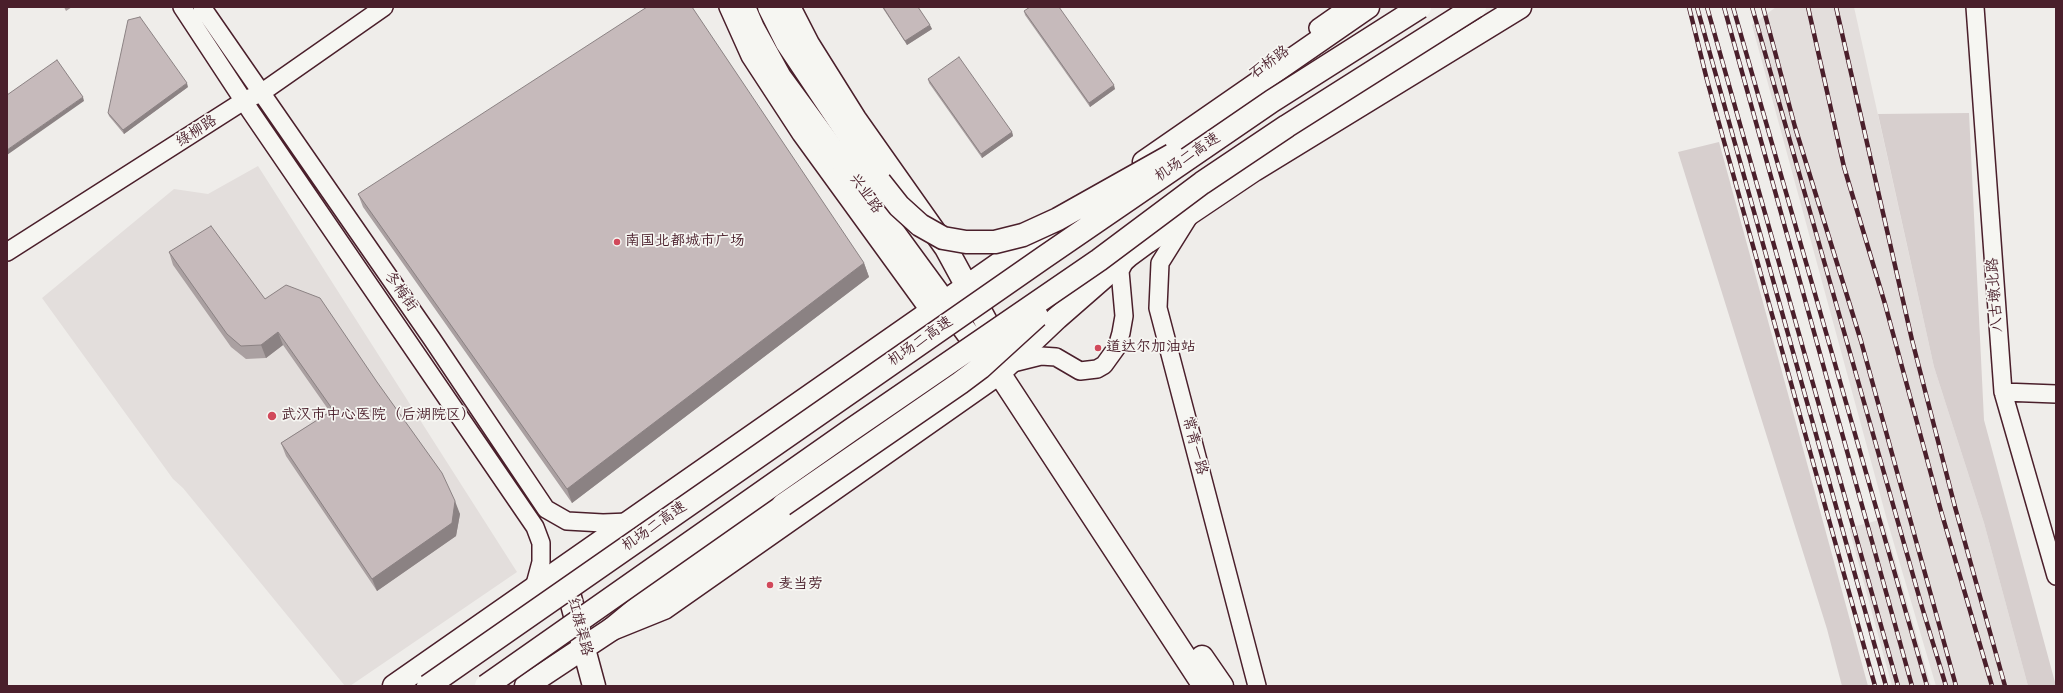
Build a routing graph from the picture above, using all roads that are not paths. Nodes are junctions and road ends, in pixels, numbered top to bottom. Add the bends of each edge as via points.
1 (182, 7) edge
2 (202, 7) edge
3 (384, 7) edge
4 (728, 7) edge
5 (744, 7) edge
6 (769, 7) edge
7 (789, 7) edge
8 (1348, 7) edge
9 (1368, 7) edge
10 (1420, 7) edge
11 (1475, 7) edge
12 (1520, 7) edge
13 (1975, 7) edge
14 (261, 93) junction
15 (245, 100) junction
16 (1272, 101) junction
17 (1198, 125) junction
18 (1192, 212) junction
19 (7, 252) edge
20 (1128, 256) junction
21 (1099, 260) junction
22 (968, 286) junction
23 (938, 308) junction
24 (1004, 369) junction
25 (2003, 392) junction
26 (2056, 394) edge
27 (629, 522) junction
28 (563, 568) junction
29 (2056, 576) edge
30 (534, 588) junction
31 (612, 630) junction
32 (584, 646) junction
33 (394, 686) edge
34 (428, 686) edge
35 (486, 686) edge
36 (526, 686) edge
37 (594, 686) edge
38 (1204, 686) edge
39 (1222, 686) edge
40 (1257, 686) edge

1 - 15 street, 冬梅街
2 - 14 street, 冬梅街
3 - 14 street, 绿柳路
4 - 23 street via 750,56 801,134
5 - 23 main road, 兴业路 via 780,77
6 - 16 main road, bridge via 787,44 880,182 899,206 920,225 943,238 966,242 995,242 1023,235 1058,219
7 - 22 main road via 808,44 855,119 946,248
8 - 17 street, 石桥路 via 1211,106
9 - 17 main road
10 - 16 main road, 机场二高速, bridge
11 - 21 main road, 机场二高速, bridge via 1286,126 1202,183
12 - 18 main road via 1254,170
13 - 25 street, 八古墩北路
14 - 15 street, 绿柳路
14 - 27 street, 冬梅街 via 432,339 546,509 567,521
15 - 19 street, 绿柳路
15 - 30 street, 冬梅街 via 535,527 541,543 541,562
16 - 34 main road, 机场二高速, bridge via 1036,262
17 - 22 main road
18 - 20 main road
18 - 40 street, 常青一路 via 1160,263 1158,308
20 - 24 main road
20 - 24 street via 1120,271 1124,316 1121,333 1117,347 1104,366 1080,371 1056,357 1041,356
21 - 31 main road, bridge via 980,368 652,596
21 - 35 main road, 机场二高速, bridge
22 - 23 main road
22 - 24 main road
23 - 24 main road, 兴业路
23 - 27 main road
24 - 31 main road via 664,608
24 - 38 main road
24 - 39 main road
25 - 26 street
25 - 29 street, 八古墩北路
27 - 28 main road
28 - 30 main road
28 - 32 main road, 红旗渠路
30 - 33 main road
31 - 32 main road
32 - 36 main road
32 - 37 main road, 红旗渠路

